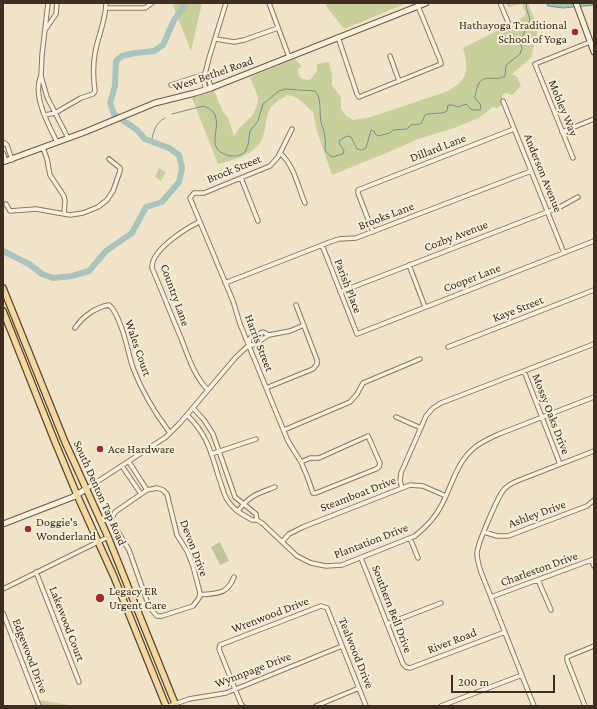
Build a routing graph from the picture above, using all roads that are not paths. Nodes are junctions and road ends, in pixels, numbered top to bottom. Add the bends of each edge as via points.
1 (48, 3) edge
2 (57, 3) edge
3 (106, 3) edge
4 (152, 3) edge
5 (226, 3) edge
6 (269, 3) edge
7 (426, 3) edge
8 (500, 3) edge
9 (576, 3) edge
10 (418, 6) junction
11 (106, 8) junction
12 (508, 22) dead end
13 (278, 28) junction
14 (45, 31) junction
15 (338, 37) junction
16 (216, 39) junction
17 (590, 42) junction
18 (594, 52) edge
19 (390, 56) dead end
20 (289, 57) junction
21 (205, 74) junction
22 (41, 76) junction
23 (399, 81) junction
24 (171, 85) dead end
25 (209, 89) junction
26 (503, 101) dead end
27 (55, 113) junction
28 (45, 115) junction
29 (594, 119) edge
30 (292, 129) dead end
31 (514, 129) junction
32 (562, 132) junction
33 (68, 138) junction
34 (3, 142) edge
35 (57, 142) junction
36 (43, 148) junction
37 (3, 153) edge
38 (280, 153) junction
39 (573, 158) dead end
40 (109, 159) dead end
41 (12, 160) junction
42 (4, 163) edge
43 (531, 171) junction
44 (241, 178) junction
45 (578, 197) dead end
46 (190, 198) joint
47 (305, 203) dead end
48 (6, 204) dead end
49 (548, 211) junction
50 (64, 214) junction
51 (258, 221) dead end
52 (199, 222) junction
53 (373, 232) junction
54 (594, 241) edge
55 (322, 245) junction
56 (564, 253) junction
57 (409, 265) junction
58 (225, 283) junction
59 (3, 288) edge
60 (594, 290) edge
61 (340, 292) junction
62 (296, 305) dead end
63 (425, 307) junction
64 (3, 311) edge
65 (304, 325) junction
66 (75, 328) dead end
67 (269, 334) junction
68 (357, 334) joint
69 (594, 344) edge
70 (249, 345) junction
71 (448, 346) dead end
72 (28, 351) junction
73 (20, 354) junction
74 (420, 359) dead end
75 (524, 371) junction
76 (266, 388) junction
77 (208, 390) junction
78 (44, 392) junction
79 (37, 395) junction
80 (594, 397) edge
81 (193, 408) junction
82 (187, 415) junction
83 (396, 417) dead end
84 (542, 418) junction
85 (421, 428) junction
86 (284, 430) junction
87 (170, 433) junction
88 (256, 439) dead end
89 (219, 451) junction
90 (594, 451) edge
91 (211, 454) junction
92 (129, 462) junction
93 (301, 462) junction
94 (560, 464) junction
95 (122, 466) junction
96 (275, 487) dead end
97 (402, 488) junction
98 (86, 489) junction
99 (147, 490) junction
100 (141, 494) junction
101 (77, 495) junction
102 (446, 496) junction
103 (594, 500) edge
104 (243, 504) junction
105 (238, 511) junction
106 (257, 520) junction
107 (3, 524) edge
108 (484, 532) junction
109 (108, 537) junction
110 (410, 538) junction
111 (99, 542) junction
112 (282, 542) junction
113 (360, 558) junction
114 (418, 558) dead end
115 (593, 559) edge
116 (594, 566) edge
117 (36, 572) junction
118 (234, 577) dead end
119 (538, 580) junction
120 (3, 589) edge
121 (199, 596) junction
122 (491, 597) junction
123 (441, 603) dead end
124 (327, 608) joint
125 (138, 610) junction
126 (551, 610) dead end
127 (3, 612) edge
128 (129, 614) junction
129 (387, 624) junction
130 (505, 632) junction
131 (342, 646) junction
132 (594, 646) edge
133 (406, 667) joint
134 (522, 675) junction
135 (79, 682) dead end
136 (359, 688) junction
137 (235, 690) junction
138 (173, 705) edge
139 (39, 706) edge
140 (166, 706) edge
141 (243, 706) edge
142 (316, 706) edge
143 (366, 706) edge
144 (441, 706) edge
145 (534, 706) edge
146 (585, 706) edge

1 - 14 street
2 - 14 street via 56,14
3 - 11 street
4 - 11 street via 144,8
5 - 16 street
6 - 13 street
7 - 10 main road, West Bethel Road
8 - 12 street
9 - 17 main road
10 - 15 main road, West Bethel Road
10 - 23 street via 441,64
11 - 27 street via 95,52 95,91
13 - 16 street via 234,42
13 - 20 street
14 - 22 street
15 - 20 main road, West Bethel Road
15 - 23 street via 359,96
16 - 21 street
17 - 18 main road
17 - 32 street, Mobley Way via 535,64
19 - 23 street
20 - 25 main road, West Bethel Road
21 - 24 street
21 - 25 street via 203,78
22 - 27 street
22 - 28 street via 37,91
25 - 33 main road, West Bethel Road via 155,103
26 - 31 street, Anderson Avenue
27 - 28 street
27 - 33 street
28 - 35 street
29 - 32 street
30 - 38 street, Brock Street
31 - 43 street, Anderson Avenue
31 - 53 street, Dillard Lane via 358,190
32 - 39 street, Mobley Way
33 - 35 main road, West Bethel Road
34 - 41 street
35 - 36 main road, West Bethel Road
36 - 41 main road, West Bethel Road
36 - 50 street via 50,175 64,196
37 - 42 street
38 - 44 street, Brock Street via 270,166
38 - 47 street via 290,166
40 - 50 street via 120,168 120,171 107,200 83,213
41 - 42 main road, West Bethel Road
43 - 49 street, Anderson Avenue
43 - 53 street, Brooks Lane
44 - 46 street, Brock Street via 204,193 194,193
44 - 51 street
45 - 49 street, Cozby Avenue
46 - 52 street, Harris Street
48 - 50 street via 10,210 36,209
49 - 56 street, Anderson Avenue
49 - 57 street, Cozby Avenue
52 - 58 street, Harris Street
52 - 77 street, Country Lane via 171,240 154,259 152,268 195,372
53 - 55 street, Brooks Lane
54 - 56 street, Cooper Lane
55 - 58 street, Brooks Lane
55 - 61 street, Parish Place
56 - 63 street, Cooper Lane
57 - 61 street, Cozby Avenue
57 - 63 street
58 - 70 street, Harris Street
59 - 72 main road, South Denton Tap Road
60 - 71 street, Kaye Street
61 - 68 street, Parish Place
62 - 65 street
63 - 68 street, Cooper Lane
64 - 73 main road, South Denton Tap Road
65 - 67 street via 290,331
65 - 76 street via 317,360 316,367
66 - 87 street, Wales Court via 89,314 105,306 109,305 112,308 144,393
67 - 70 street via 254,345
67 - 70 street via 263,332 251,337
69 - 75 street
70 - 76 street, Harris Street
70 - 77 street
72 - 73 main road
72 - 78 main road, South Denton Tap Road
73 - 79 main road, South Denton Tap Road
74 - 86 street via 363,383 350,402
75 - 84 street, Mossy Oaks Drive
75 - 85 street via 441,403 426,416
76 - 86 street, Harris Street
77 - 81 street
78 - 79 main road
78 - 98 main road, South Denton Tap Road
79 - 101 main road, South Denton Tap Road
80 - 84 street, Plantation Drive
81 - 82 street
81 - 89 street, Plantation Drive via 210,428
82 - 87 street
82 - 91 street, Plantation Drive via 202,433
83 - 85 street
84 - 94 street, Mossy Oaks Drive
84 - 102 street, Plantation Drive via 492,437 474,447 464,459
85 - 97 street via 401,473
86 - 93 street, Harris Street
87 - 92 street
88 - 89 street
89 - 91 street
89 - 104 street, Plantation Drive via 234,497
90 - 94 street
91 - 105 street, Plantation Drive via 227,500
92 - 95 street
92 - 99 street
93 - 93 street, Harris Street via 313,493 376,469 380,463 368,436 319,458
94 - 108 street via 507,486
95 - 98 street
95 - 100 street
96 - 104 street via 251,497
97 - 102 street, Steamboat Drive via 423,486
97 - 112 street, Steamboat Drive via 303,527 289,534
98 - 101 main road
98 - 109 main road, South Denton Tap Road
99 - 100 street
99 - 121 street, Devon Drive via 156,488 167,494 177,535 193,566
100 - 121 street via 115,512 111,520 129,550 153,612 157,616 176,612 193,606
101 - 107 main road
101 - 111 main road, South Denton Tap Road
102 - 110 street, Plantation Drive via 430,523
103 - 108 street, Ashley Drive via 587,506 508,536
104 - 105 street
104 - 106 street, Plantation Drive via 256,514
105 - 106 street, Plantation Drive via 252,520
106 - 112 street, Plantation Drive
108 - 122 street via 477,558
109 - 111 street
109 - 125 main road, South Denton Tap Road
110 - 113 street, Plantation Drive
110 - 114 street
111 - 117 street
111 - 128 main road, South Denton Tap Road
112 - 113 street, Plantation Drive via 297,556 320,566 336,566
113 - 129 street, Southern Bell Drive
115 - 116 street
115 - 119 street, Charleston Drive
117 - 120 street
117 - 135 street, Lakewood Court
118 - 121 street via 225,591
119 - 122 street, Charleston Drive
119 - 126 street
122 - 130 street
123 - 129 street
124 - 131 street, Tealwood Drive
124 - 137 street, Wrenwood Drive via 321,606 220,645 218,649
125 - 128 main road
125 - 138 main road, South Denton Tap Road
127 - 139 street, Edgewood Drive
128 - 140 main road, South Denton Tap Road
129 - 133 street, Southern Bell Drive
130 - 133 street, River Road via 410,668
130 - 134 street
131 - 136 street, Tealwood Drive
131 - 137 street, Wynnpage Drive
132 - 146 street via 567,657
134 - 144 street
134 - 145 street
136 - 142 street
136 - 143 street, Tealwood Drive
137 - 138 street, Wynnpage Drive via 218,696 189,699
137 - 141 street

